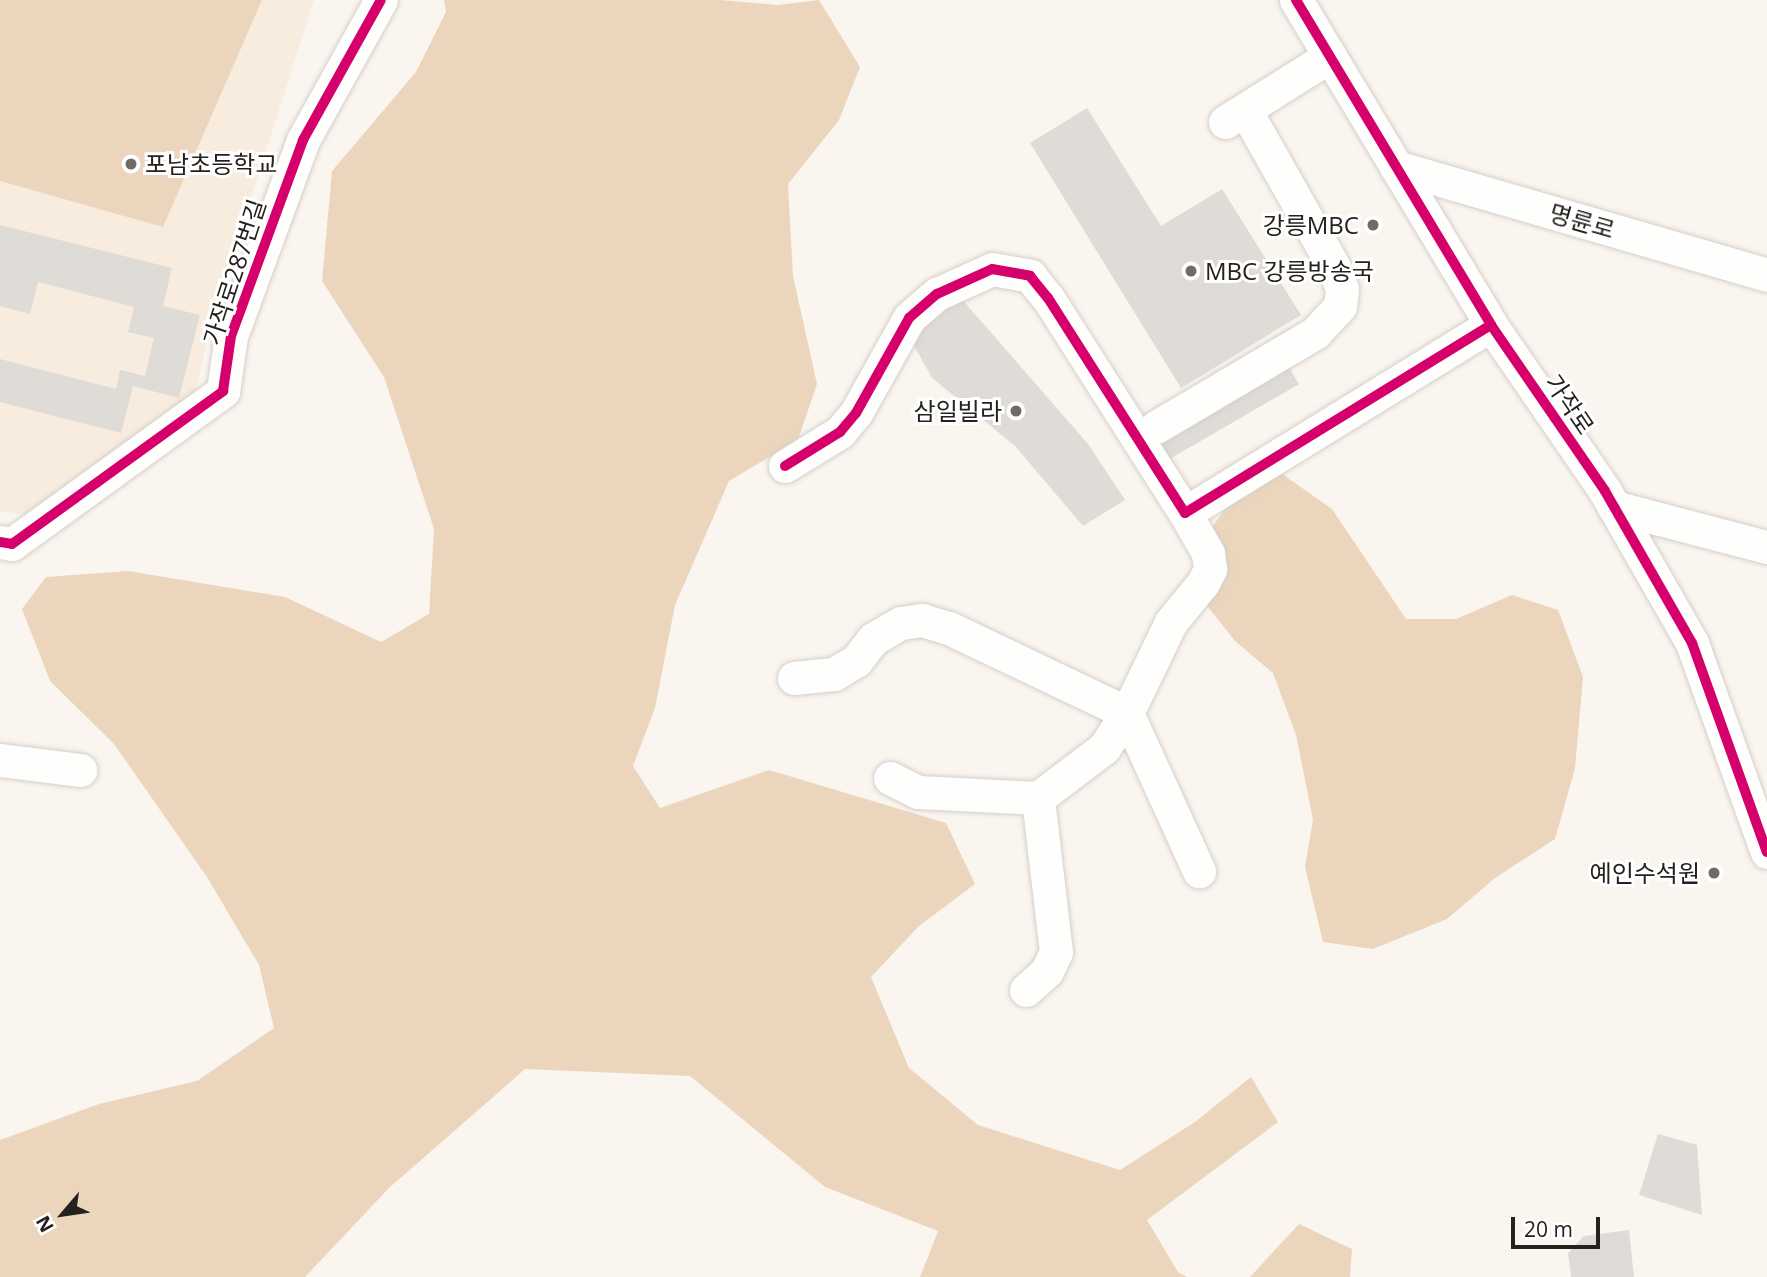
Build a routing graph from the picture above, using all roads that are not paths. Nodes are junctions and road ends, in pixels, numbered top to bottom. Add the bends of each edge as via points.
1 (381, 0) edge
2 (1296, 0) edge
3 (1329, 56) junction
4 (1396, 167) junction
5 (1767, 275) edge
6 (1492, 325) junction
7 (1156, 427) dead end
8 (785, 466) dead end
9 (1614, 507) junction
10 (1185, 513) junction
11 (0, 542) edge
12 (1767, 547) edge
13 (794, 678) dead end
14 (1127, 713) junction
15 (0, 761) edge
16 (80, 770) dead end
17 (890, 778) dead end
18 (1038, 798) junction
19 (1758, 806) edge
20 (1767, 852) edge
21 (1199, 870) dead end
22 (1026, 990) dead end

1 - 11 street, 가작로287번길 via 303,139 231,336 223,391 12,544
2 - 3 street, 가작로
3 - 4 street, 가작로
3 - 7 street via 1235,116 1334,267 1342,289 1340,306 1315,333
4 - 5 street, 명륜로
4 - 6 street, 가작로
6 - 9 street, 가작로
6 - 10 street
8 - 10 street via 840,432 856,413 909,318 964,279 1012,269 1030,276 1048,298
9 - 12 street
9 - 19 street, 가작로 via 1692,643
10 - 14 street via 1208,553 1210,569 1171,622
13 - 14 street via 834,674 856,661 873,639 901,624 922,620 950,628
14 - 18 street via 1104,748
14 - 21 street
15 - 16 street
17 - 18 street via 918,792
18 - 22 street via 1056,952 1047,971
19 - 20 street, 가작로

